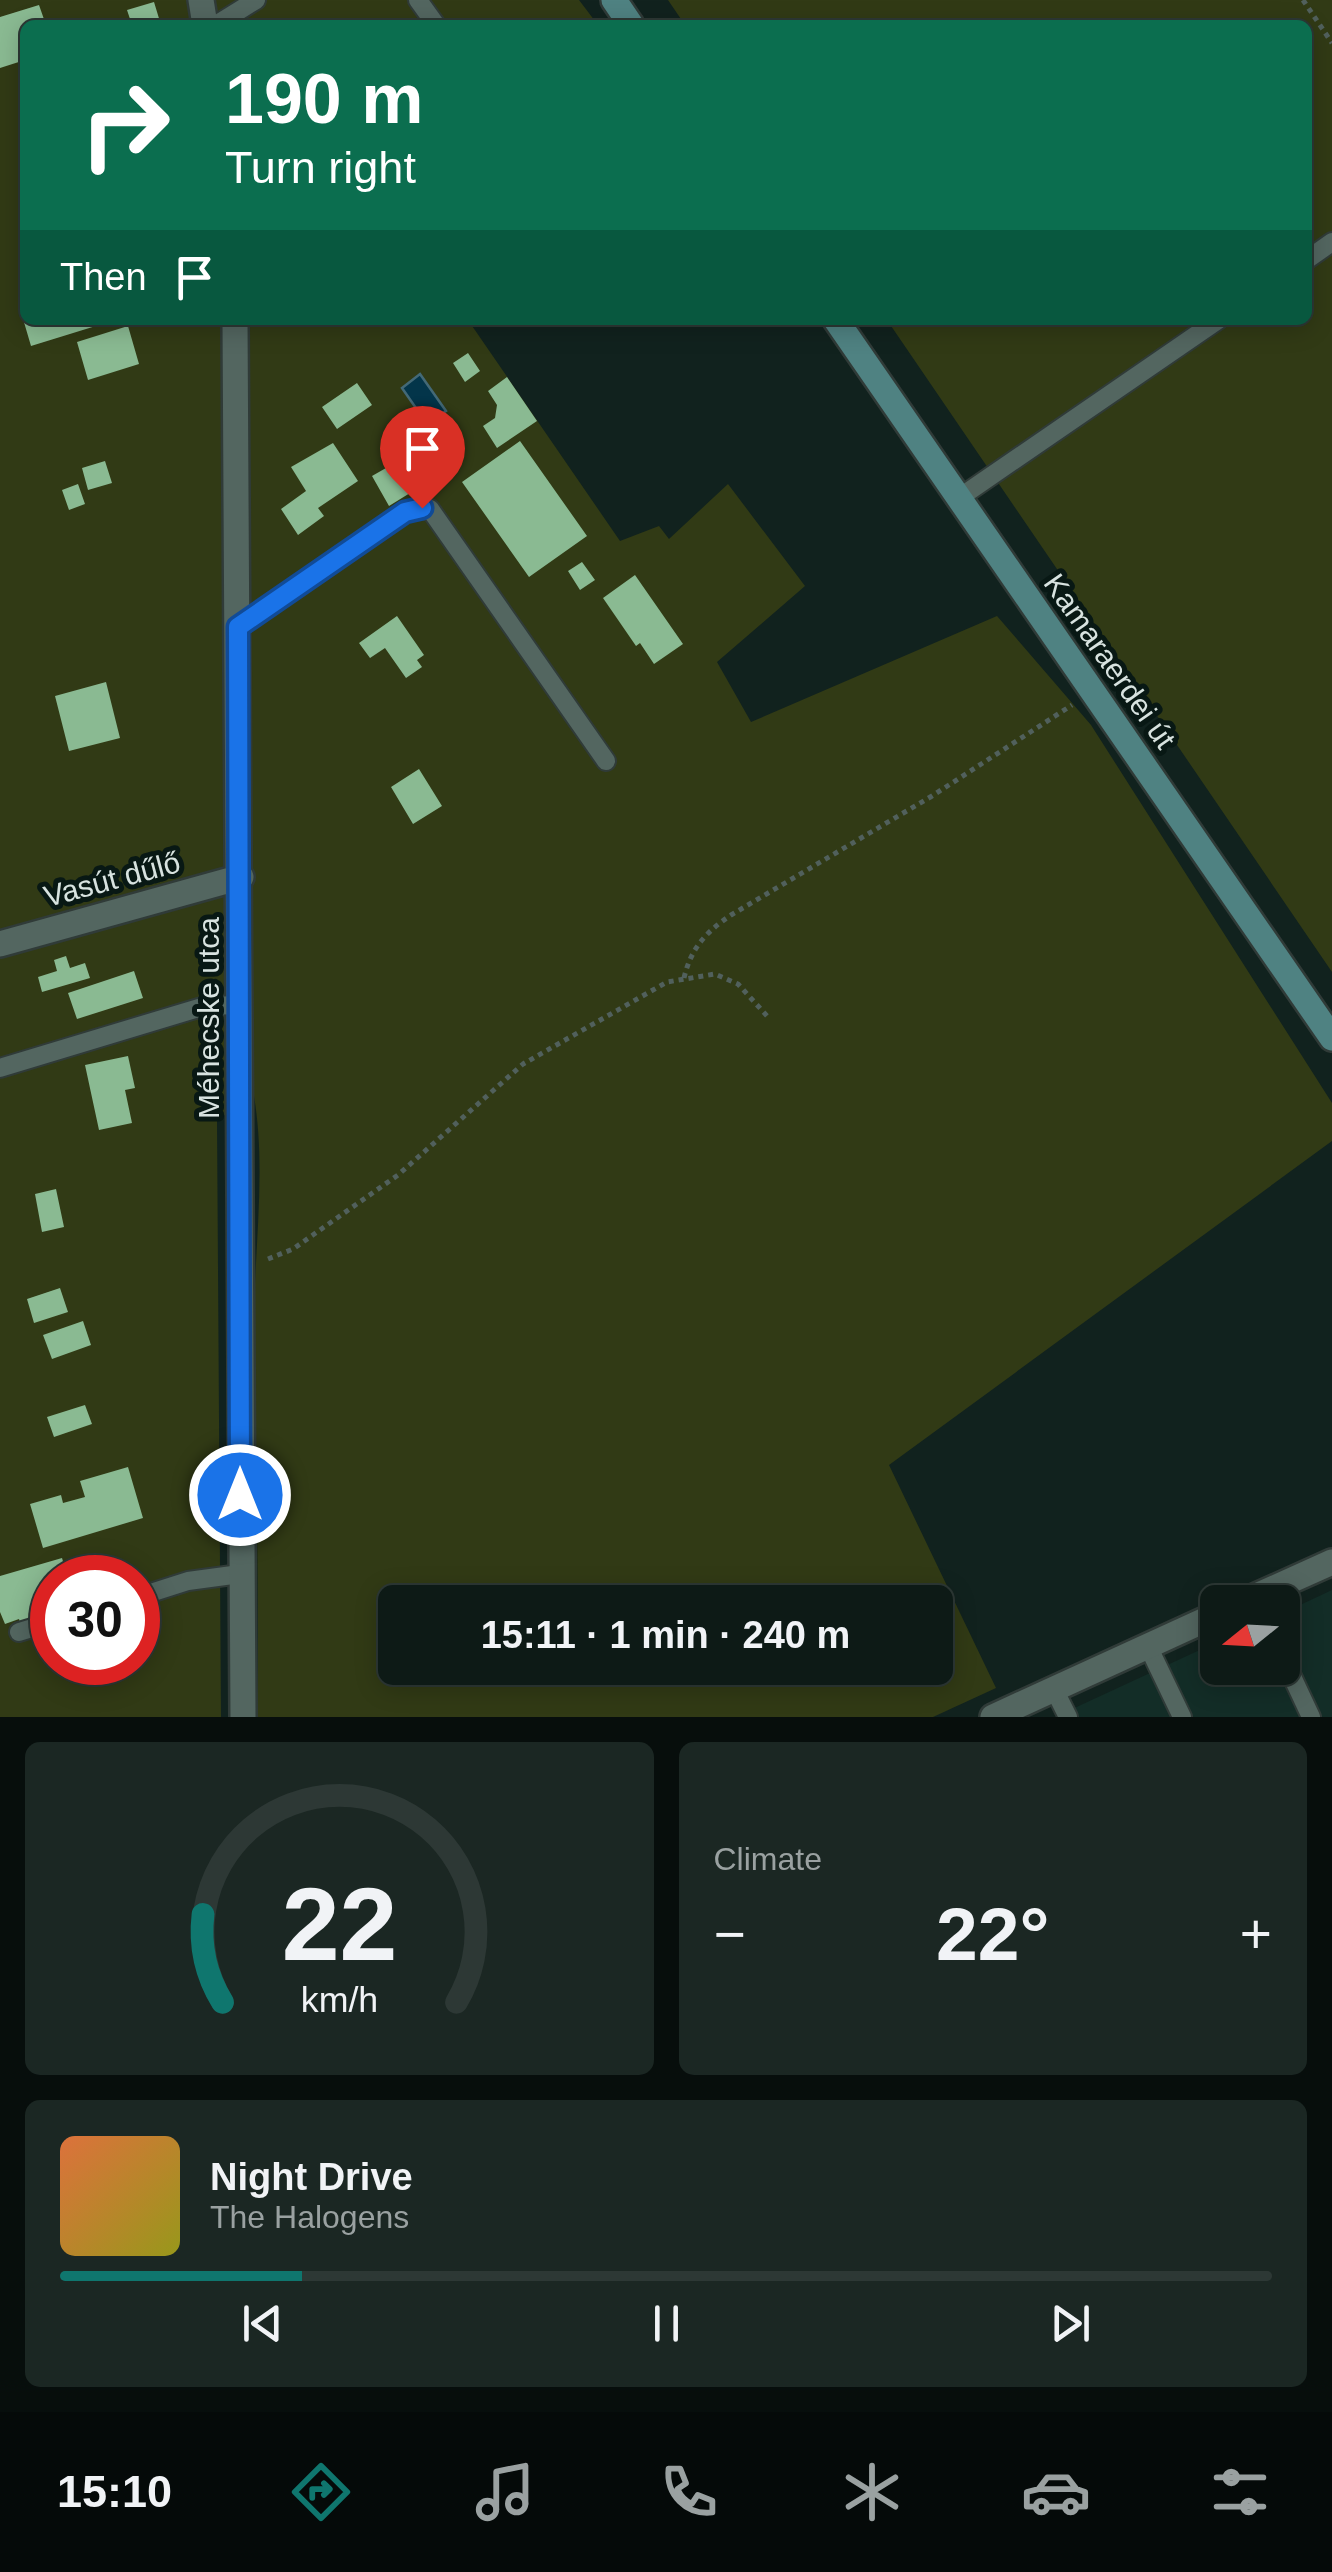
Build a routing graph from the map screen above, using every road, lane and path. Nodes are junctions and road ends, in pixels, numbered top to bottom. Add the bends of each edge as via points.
1 (256, 0) edge
2 (1303, 0) edge
3 (224, 20) edge
4 (1332, 44) edge
5 (234, 325) edge
6 (839, 325) edge
7 (1211, 325) edge
8 (959, 498) junction
9 (238, 627) junction
10 (1092, 691) junction
11 (606, 761) dead end
12 (241, 877) junction
13 (0, 944) edge
14 (684, 978) junction
15 (240, 1005) junction
16 (768, 1017) dead end
17 (1332, 1038) edge
18 (0, 1068) edge
19 (240, 1259) junction
20 (1332, 1562) edge
21 (240, 1574) junction
22 (1284, 1585) edge
23 (160, 1590) edge
24 (1200, 1622) edge
25 (30, 1629) edge
26 (19, 1632) dead end
27 (1148, 1646) junction
28 (1296, 1685) edge
29 (1054, 1689) junction
30 (1067, 1716) edge
31 (243, 1717) edge
32 (993, 1717) edge
33 (1182, 1717) edge
34 (1311, 1717) edge

1 - 3 lane
2 - 4 path
5 - 9 street, Méhecske utca
6 - 8 street, Kamaraerdei út
7 - 8 lane
8 - 10 street, Kamaraerdei út
9 - 11 lane via 405,512 430,509
9 - 12 street, Méhecske utca
10 - 14 path via 932,796 731,914 704,934
10 - 17 street, Kamaraerdei út
12 - 13 street, Vasút dűlő
12 - 15 street, Méhecske utca
14 - 16 path via 715,974 738,984
14 - 19 path via 523,1064 398,1174 293,1249 271,1259
15 - 18 lane via 205,1006
15 - 19 street, Méhecske utca
19 - 21 street, Méhecske utca
20 - 22 street
21 - 23 lane
21 - 31 street, Méhecske utca
24 - 27 street
25 - 26 lane
27 - 29 street
27 - 33 lane
28 - 34 lane
29 - 30 lane
29 - 32 street

